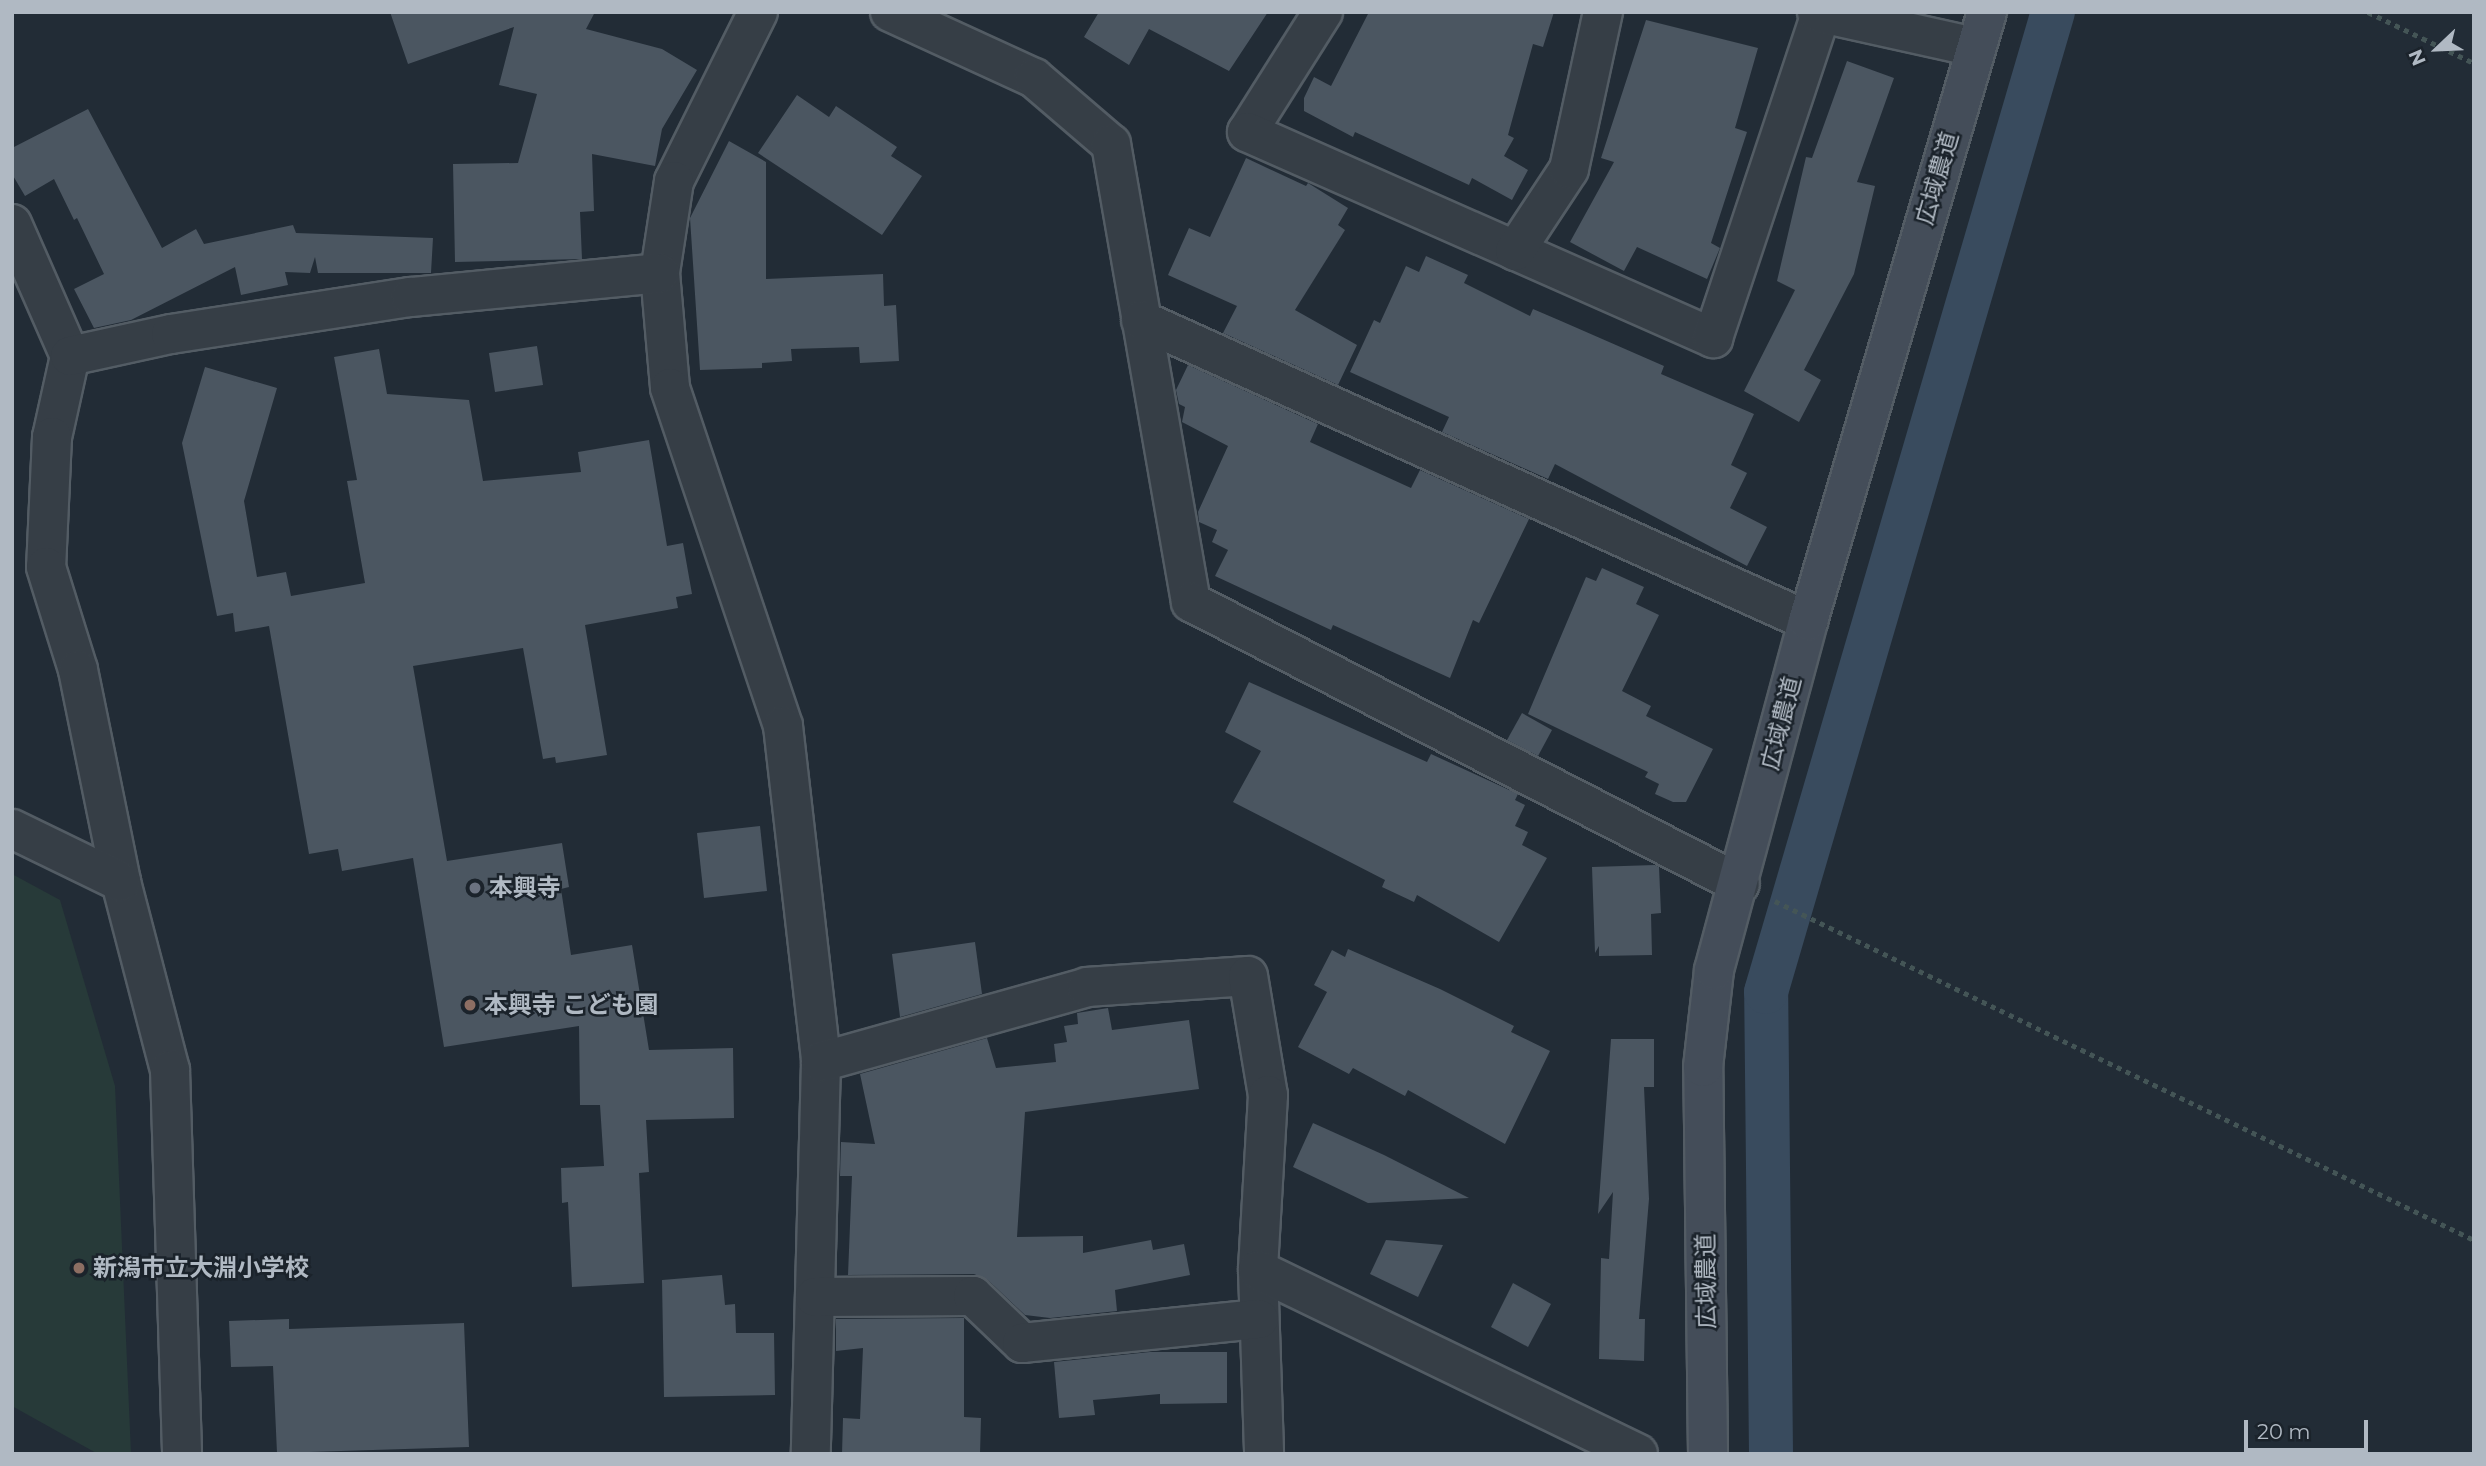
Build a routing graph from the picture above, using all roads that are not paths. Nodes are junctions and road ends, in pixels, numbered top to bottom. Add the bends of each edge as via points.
1 (758, 12) edge
2 (890, 12) edge
3 (1323, 12) edge
4 (1603, 12) edge
5 (1819, 13) edge
6 (1981, 30) edge
7 (12, 224) edge
8 (1515, 251) junction
9 (660, 273) junction
10 (1141, 320) junction
11 (70, 356) junction
12 (1808, 621) junction
13 (12, 829) edge
14 (121, 882) junction
15 (1740, 884) junction
16 (821, 1062) junction
17 (1258, 1270) junction
18 (815, 1297) junction
19 (1259, 1319) junction
20 (182, 1454) edge
21 (811, 1454) edge
22 (1264, 1454) edge
23 (1638, 1454) edge
24 (1709, 1454) edge

1 - 9 street via 674,181
2 - 10 street via 1034,78 1111,144
3 - 8 street via 1247,132
4 - 8 street via 1569,169
5 - 6 street
5 - 8 street via 1713,338
6 - 12 street, 広域農道
7 - 11 street
9 - 11 street via 411,297 171,334
9 - 16 street via 670,388 783,726
10 - 12 street
10 - 15 street via 1191,602
11 - 14 street via 52,437 46,567 78,670
12 - 15 street, 広域農道
13 - 14 street
14 - 20 street via 170,1070
15 - 24 street, 広域農道 via 1714,970 1703,1067
16 - 17 street via 1087,987 1248,976 1268,1095
16 - 18 street
17 - 19 street
17 - 23 street
18 - 19 street via 973,1296 1022,1343
18 - 21 street
19 - 22 street

